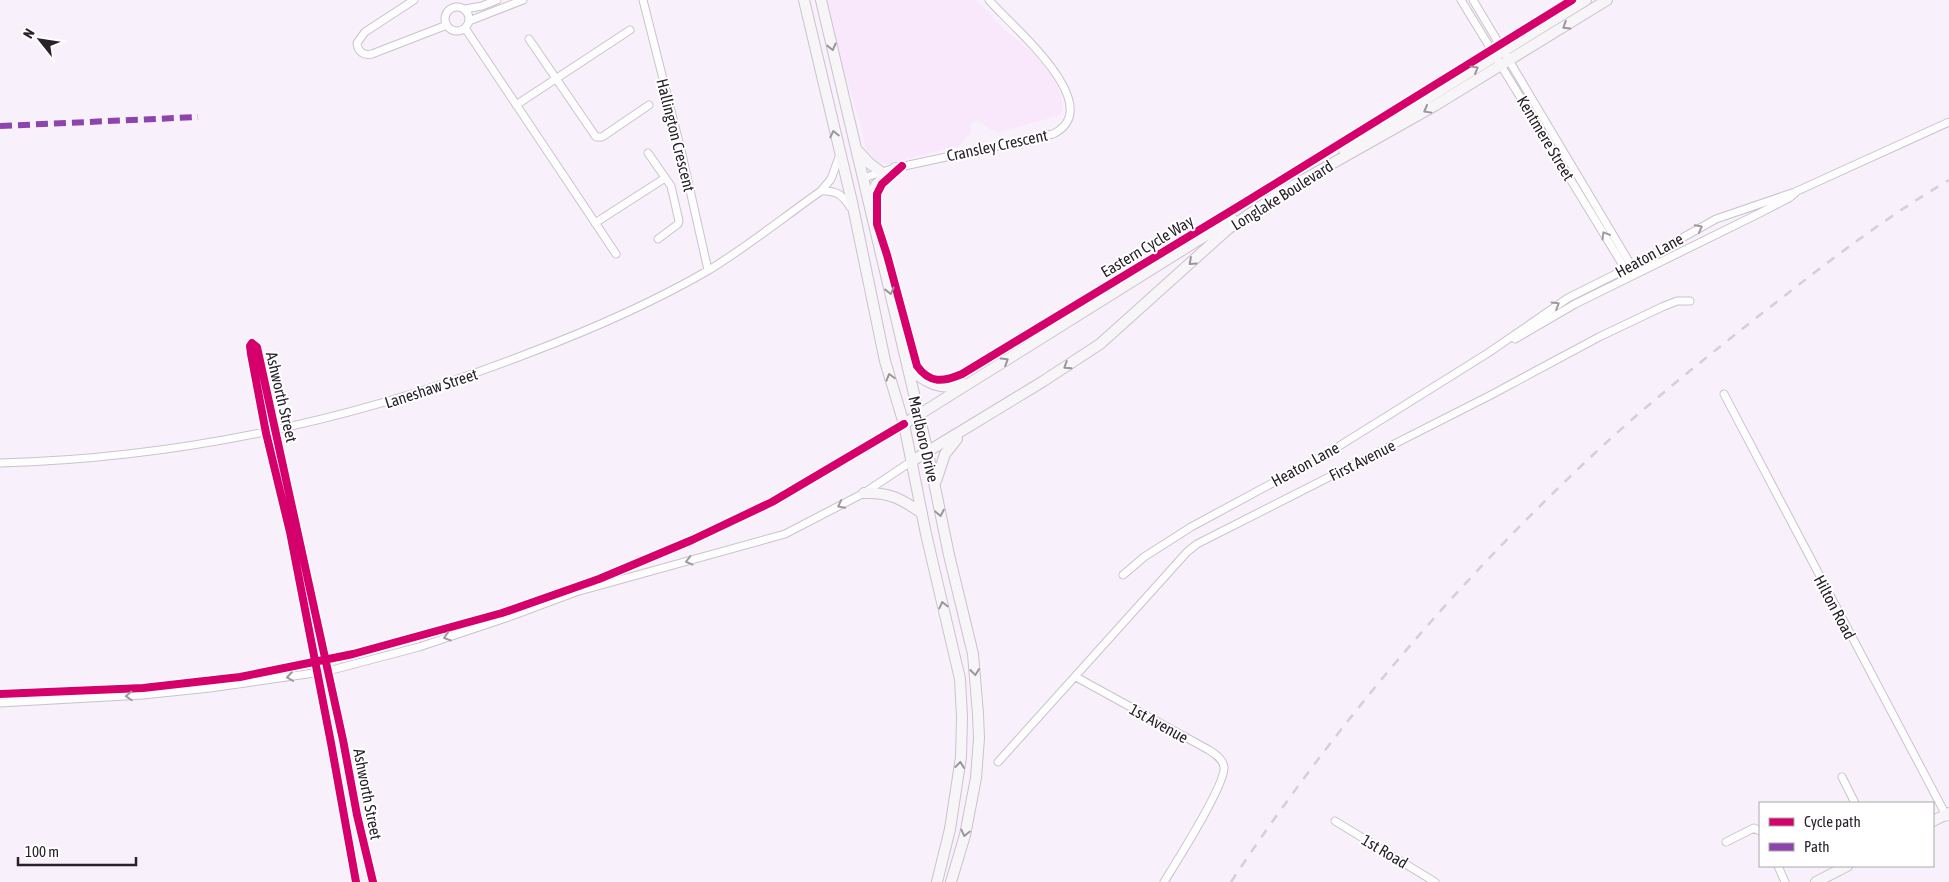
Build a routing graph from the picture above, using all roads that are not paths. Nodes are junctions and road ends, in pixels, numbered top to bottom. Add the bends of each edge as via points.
1 (414, 0) edge
2 (448, 0) edge
3 (497, 0) edge
4 (523, 0) edge
5 (643, 0) edge
6 (804, 0) edge
7 (820, 0) edge
8 (989, 0) edge
9 (1462, 0) edge
10 (1473, 0) edge
11 (1586, 0) edge
12 (1607, 0) edge
13 (462, 5) edge
14 (450, 10) junction
15 (469, 20) junction
16 (447, 25) junction
17 (465, 28) junction
18 (630, 30) dead end
19 (528, 39) dead end
20 (1503, 58) junction
21 (556, 79) junction
22 (516, 105) junction
23 (650, 105) dead end
24 (1949, 122) edge
25 (856, 148) junction
26 (648, 153) dead end
27 (839, 156) junction
28 (894, 168) junction
29 (880, 171) junction
30 (665, 178) junction
31 (863, 178) junction
32 (821, 191) junction
33 (1795, 192) junction
34 (869, 203) junction
35 (852, 207) junction
36 (595, 222) junction
37 (1227, 226) junction
38 (658, 239) dead end
39 (616, 254) dead end
40 (1629, 268) junction
41 (708, 270) junction
42 (1633, 275) junction
43 (1690, 301) dead end
44 (1488, 353) junction
45 (908, 365) junction
46 (977, 379) junction
47 (1724, 394) dead end
48 (919, 414) junction
49 (904, 424) junction
50 (964, 430) junction
51 (276, 431) junction
52 (266, 433) junction
53 (928, 453) junction
54 (912, 461) junction
55 (0, 463) edge
56 (935, 487) junction
57 (864, 494) junction
58 (922, 513) junction
59 (1123, 576) dead end
60 (575, 589) junction
61 (325, 659) junction
62 (314, 662) junction
63 (328, 671) junction
64 (316, 674) junction
65 (1076, 677) junction
66 (0, 694) edge
67 (0, 702) edge
68 (998, 762) dead end
69 (1842, 777) dead end
70 (1854, 802) edge
71 (1947, 816) edge
72 (1335, 821) dead end
73 (1934, 822) edge
74 (1759, 830) edge
75 (1726, 842) dead end
76 (1778, 867) edge
77 (1845, 867) edge
78 (356, 882) edge
79 (373, 882) edge
80 (937, 882) edge
81 (951, 882) edge
82 (1164, 882) edge
83 (1435, 882) edge
84 (1785, 882) edge
85 (1816, 882) edge

1 - 16 street via 365,32 357,43 363,54 372,54
2 - 14 street
3 - 13 street via 474,8
4 - 15 street
5 - 41 street, Hallington Crescent
27 -> 6 main road, Marlboro Drive
7 -> 25 main road, Marlboro Drive
8 - 28 street, Cransley Crescent via 1055,70 1070,106 1067,124 1053,134
9 - 20 street, Kentmere Street
10 - 20 street, Kentmere Street
11 - 20 main road, Longlake Boulevard
12 -> 20 main road, Longlake Boulevard
13 - 14 street
13 - 15 street
14 - 16 street via 445,17
15 - 17 street
16 - 17 street via 453,30
17 - 22 street
18 - 21 street
19 - 21 street
20 - 37 main road, Longlake Boulevard via 1436,105
20 - 40 street, Kentmere Street
21 - 22 street
21 - 23 street via 596,138
22 - 36 street
24 - 33 street, Heaton Lane
25 - 29 main road
25 - 31 main road, Marlboro Drive
26 - 30 street
27 - 32 street, Laneshaw Street via 832,179
27 - 35 main road, Marlboro Drive
28 - 29 street, Cransley Crescent
28 - 34 main road via 876,185
29 - 31 street, Cransley Crescent
30 - 36 street
30 - 38 street via 673,191 679,221
31 - 34 main road, Marlboro Drive
31 - 35 main road via 854,189
32 - 35 street via 837,193
32 - 41 street, Laneshaw Street
40 -> 33 street, Heaton Lane via 1716,218
33 - 42 street, Heaton Lane via 1775,206
34 -> 45 main road, Marlboro Drive
49 -> 35 main road, Marlboro Drive via 885,361
36 - 39 street
46 -> 37 main road, Longlake Boulevard
37 -> 50 main road, Longlake Boulevard via 1100,344
40 - 42 street, Kentmere Street
44 -> 40 street, Heaton Lane via 1568,298
41 - 51 street, Laneshaw Street via 604,323 474,375 370,408
42 - 44 street, Heaton Lane
43 - 65 street, First Avenue via 1677,301 1662,307 1599,338 1197,544
44 - 59 street, Heaton Lane via 1328,453 1191,527 1144,557
45 - 46 main road via 916,375 935,385 958,386
45 - 48 main road, Marlboro Drive
46 - 48 main road, Longlake Boulevard
47 - 71 street, Hilton Road
48 - 49 main road, Longlake Boulevard
48 - 53 main road, Marlboro Drive
49 - 54 main road, Marlboro Drive
49 - 60 street via 772,502
50 - 53 main road, Longlake Boulevard
50 - 56 main road via 944,454
51 - 52 street, Laneshaw Street
51 - 52 street, Ashworth Street via 257,347 252,343 250,354
51 - 61 street, Ashworth Street
52 - 55 street, Laneshaw Street via 168,449
52 - 62 street, Ashworth Street via 290,532
53 - 54 main road, Longlake Boulevard
53 - 56 main road, Marlboro Drive
54 - 57 street
54 - 58 main road, Marlboro Drive
56 -> 81 main road, Marlboro Drive via 973,654 978,714 978,748 971,807
57 - 58 main road via 892,496
57 -> 60 street via 785,534
80 -> 58 main road, Marlboro Drive via 957,790 962,717 958,670
60 - 61 street via 493,616
60 -> 63 street via 503,619 419,647
61 - 62 street
61 - 63 street, Ashworth Street
62 - 64 street, Ashworth Street
62 - 66 street via 240,676 143,688
63 - 64 street
63 - 79 street, Ashworth Street via 344,740 356,815
64 -> 67 street via 143,696
64 - 78 street, Ashworth Street
65 - 68 street
65 - 82 street, 1st Avenue via 1209,750 1222,762 1222,780
69 - 70 street
71 - 73 main road
72 - 83 street, 1st Road
74 - 75 street via 1754,828
76 - 84 street
77 - 85 main road

